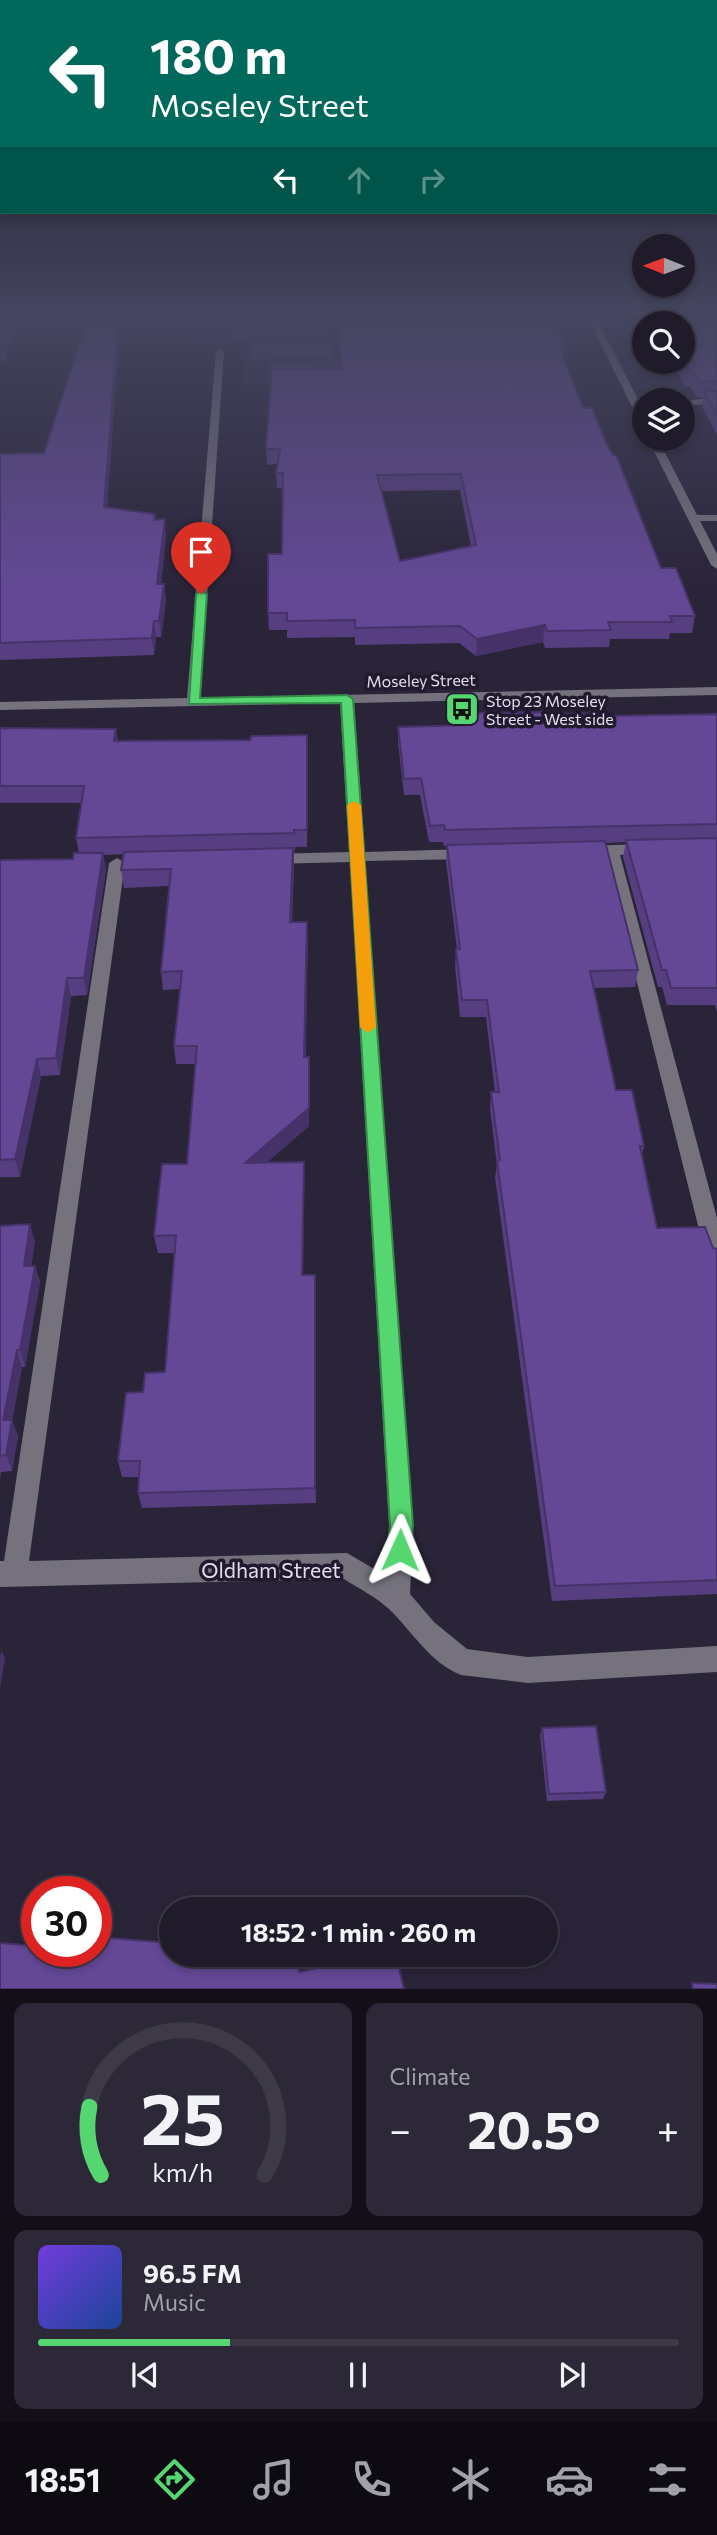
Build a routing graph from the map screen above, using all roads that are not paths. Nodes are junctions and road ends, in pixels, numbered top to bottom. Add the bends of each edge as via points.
1 (215, 407) edge
2 (659, 451) edge
3 (693, 518) junction
4 (717, 518) edge
5 (717, 565) edge
6 (717, 691) edge
7 (347, 699) junction
8 (193, 702) junction
9 (0, 706) edge
10 (664, 849) edge
11 (611, 850) junction
12 (570, 851) edge
13 (491, 853) edge
14 (357, 857) junction
15 (250, 859) edge
16 (117, 863) dead end
17 (717, 1257) edge
18 (8, 1574) edge
19 (397, 1599) junction
20 (717, 1660) edge

1 - 8 street
2 - 3 street
3 - 4 street
3 - 5 street
6 - 7 street, Moseley Street
7 - 8 street, Moseley Street
7 - 14 street
8 - 9 street, Moseley Street
10 - 11 street
11 - 12 street
11 - 17 street
13 - 14 street
14 - 15 street
14 - 19 street via 401,1525
16 - 18 street
18 - 19 street, Oldham Street via 347,1566
19 - 20 street, Oldham Street via 461,1662 528,1670

